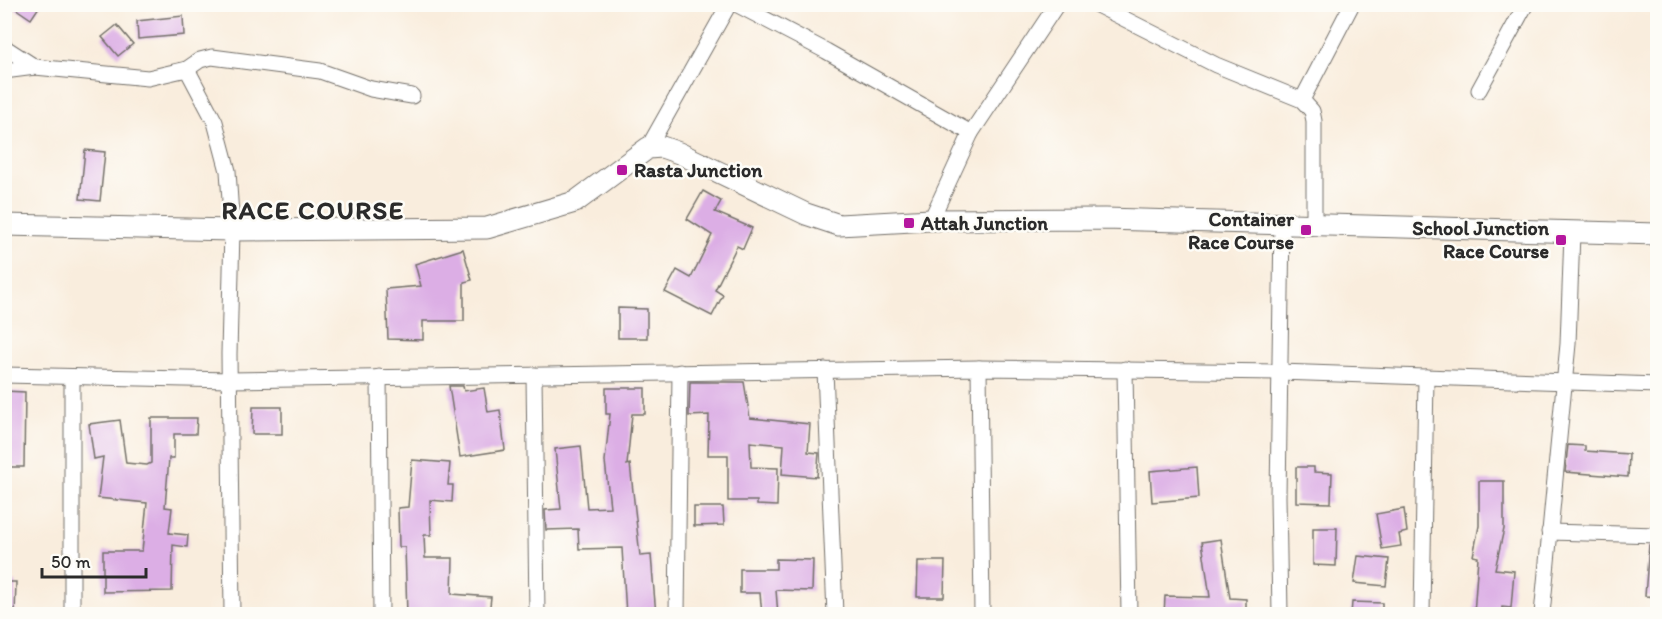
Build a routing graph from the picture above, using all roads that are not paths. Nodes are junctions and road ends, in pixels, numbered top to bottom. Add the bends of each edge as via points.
1 (729, 4) edge
2 (736, 4) edge
3 (1057, 4) edge
4 (1095, 4) edge
5 (1352, 4) edge
6 (1526, 4) edge
7 (4, 47) edge
8 (35, 68) junction
9 (187, 69) junction
10 (4, 71) edge
11 (1479, 90) dead end
12 (412, 96) dead end
13 (1302, 100) junction
14 (971, 133) junction
15 (648, 148) junction
16 (932, 220) junction
17 (1282, 223) junction
18 (1314, 224) junction
19 (4, 225) edge
20 (232, 230) junction
21 (1572, 234) junction
22 (1658, 234) edge
23 (979, 368) junction
24 (1125, 369) junction
25 (825, 370) junction
26 (680, 372) junction
27 (1280, 372) junction
28 (4, 375) edge
29 (534, 375) junction
30 (379, 376) junction
31 (72, 377) junction
32 (1426, 377) junction
33 (230, 380) junction
34 (1564, 383) junction
35 (1658, 385) edge
36 (1549, 532) junction
37 (1658, 535) edge
38 (72, 615) edge
39 (232, 615) edge
40 (381, 615) edge
41 (537, 615) edge
42 (677, 615) edge
43 (835, 615) edge
44 (982, 615) edge
45 (1129, 615) edge
46 (1280, 615) edge
47 (1422, 615) edge
48 (1542, 615) edge

1 - 15 street
2 - 14 street
3 - 14 street
4 - 13 street via 1216,65
5 - 13 street
6 - 11 street
7 - 8 street
8 - 9 street via 148,78
8 - 10 street
9 - 12 street via 212,57 320,71 371,89
9 - 20 street via 215,122 224,149
13 - 18 street via 1312,111 1314,121
14 - 16 street
15 - 16 street via 662,147 679,153 806,214 839,225
15 - 20 street via 575,202 487,228
16 - 17 street
17 - 18 street
17 - 27 street
18 - 21 street
19 - 20 street
20 - 33 street
21 - 22 street
21 - 34 street
23 - 24 street
23 - 25 street
23 - 44 street
24 - 27 street
24 - 45 street
25 - 26 street
25 - 43 street
26 - 29 street
26 - 42 street
27 - 32 street
27 - 46 street
28 - 31 street
29 - 30 street
29 - 41 street
30 - 33 street
30 - 40 street
31 - 33 street
31 - 38 street
32 - 34 street
32 - 47 street
33 - 39 street
34 - 35 street
34 - 36 street
36 - 37 street
36 - 48 street

